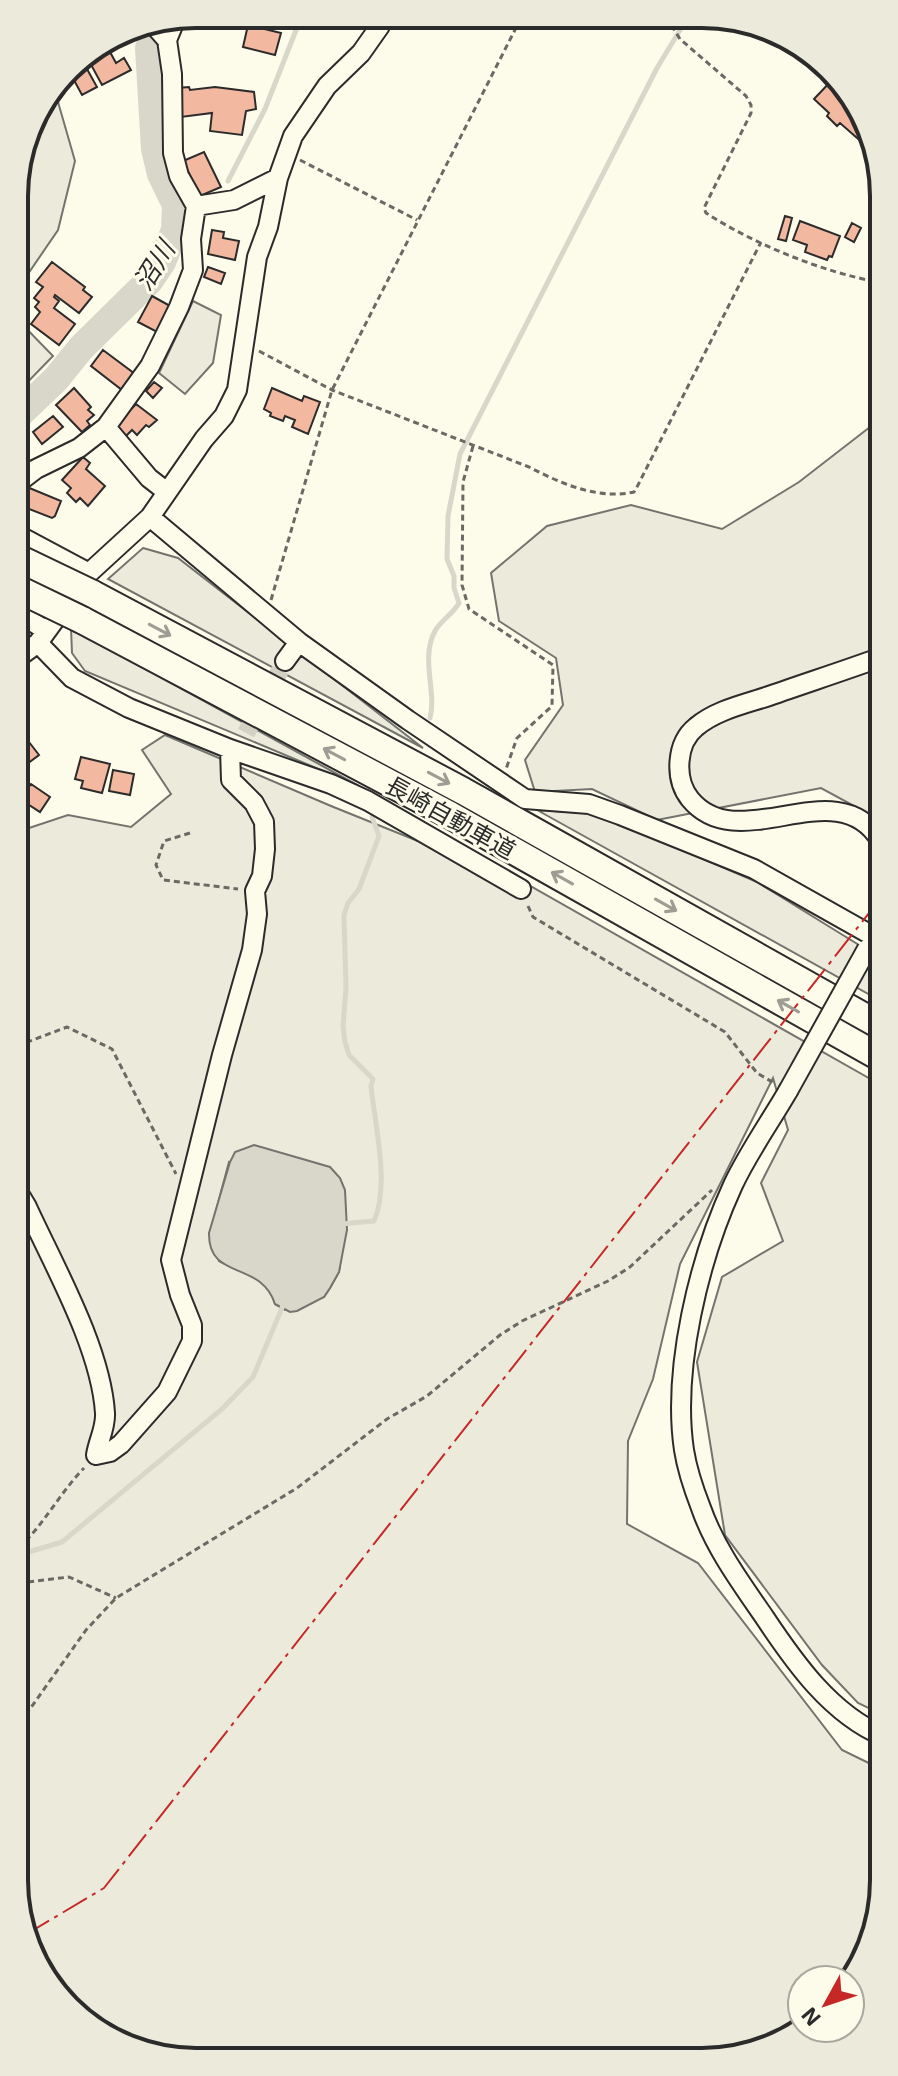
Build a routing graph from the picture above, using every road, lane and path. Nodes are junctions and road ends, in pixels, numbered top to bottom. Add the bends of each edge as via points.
1 (379, 28) edge
2 (516, 28) edge
3 (672, 28) edge
4 (171, 30) edge
5 (160, 32) edge
6 (167, 40) junction
7 (286, 153) junction
8 (278, 178) junction
9 (196, 206) junction
10 (417, 220) junction
11 (761, 242) junction
12 (870, 280) edge
13 (245, 343) junction
14 (332, 390) junction
15 (106, 427) junction
16 (473, 446) junction
17 (28, 475) edge
18 (167, 492) junction
19 (150, 517) junction
20 (28, 542) edge
21 (28, 561) edge
22 (90, 583) junction
23 (28, 594) edge
24 (267, 615) junction
25 (28, 623) edge
26 (41, 636) junction
27 (299, 642) junction
28 (28, 648) edge
29 (285, 661) tunnel mouth
30 (870, 661) edge
31 (239, 745) junction
32 (501, 783) junction
33 (870, 828) edge
34 (190, 833) dead end
35 (521, 889) joint
36 (255, 891) junction
37 (870, 934) edge
38 (870, 946) edge
39 (870, 1020) edge
40 (28, 1042) edge
41 (870, 1052) edge
42 (788, 1091) junction
43 (734, 1184) junction
44 (188, 1198) junction
45 (28, 1213) edge
46 (96, 1455) junction
47 (28, 1540) edge
48 (28, 1582) edge
49 (116, 1598) junction
50 (28, 1712) edge
51 (870, 1728) edge

1 - 7 street via 327,86
2 - 10 path
3 - 11 path via 751,105 704,208
4 - 6 street
5 - 6 street
6 - 9 street via 173,153
7 - 8 street
7 - 10 path
8 - 9 street via 234,200
8 - 13 street via 257,257
9 - 15 street via 193,270 179,307 150,366
10 - 14 path
11 - 12 path
11 - 16 path via 634,492 584,490
13 - 14 path
13 - 18 street via 237,390 224,416
14 - 16 path
14 - 24 path
15 - 17 street
15 - 18 street
16 - 32 path via 463,482 462,585 469,609 553,665 552,706 517,738
18 - 19 street
19 - 22 street
19 - 24 street
20 - 22 street
21 - 22 highway, 長崎自動車道, bridge
22 - 26 street
22 -> 39 highway, 長崎自動車道
41 -> 23 highway, 長崎自動車道, bridge via 450,815
24 - 27 street
25 - 26 street
26 - 28 street
26 - 31 street via 72,678 129,708
27 - 29 street
27 - 32 street
30 - 33 street via 721,712 694,728 681,751 680,779 690,799 715,819 745,822 825,809 856,818
31 - 35 street via 368,801
31 - 36 street via 231,780 264,822 262,876
32 - 37 street via 525,799 589,804 754,869
34 - 36 path via 164,841 156,865 163,880
35 - 42 path via 533,917 725,1032 757,1073
36 - 44 street via 252,950
38 - 42 street, bridge
40 - 44 path via 67,1027 112,1049
42 - 43 street
43 - 49 path via 719,1183 630,1267 511,1328 427,1396 387,1419 297,1488
43 - 51 street via 705,1258 689,1331 682,1399 684,1451 701,1510 727,1562 789,1653 834,1704
44 - 46 street via 171,1260 192,1325 192,1341 167,1392 121,1444
45 - 46 street via 98,1376 105,1427
46 - 47 path
48 - 49 path via 69,1577
49 - 50 path via 86,1630

